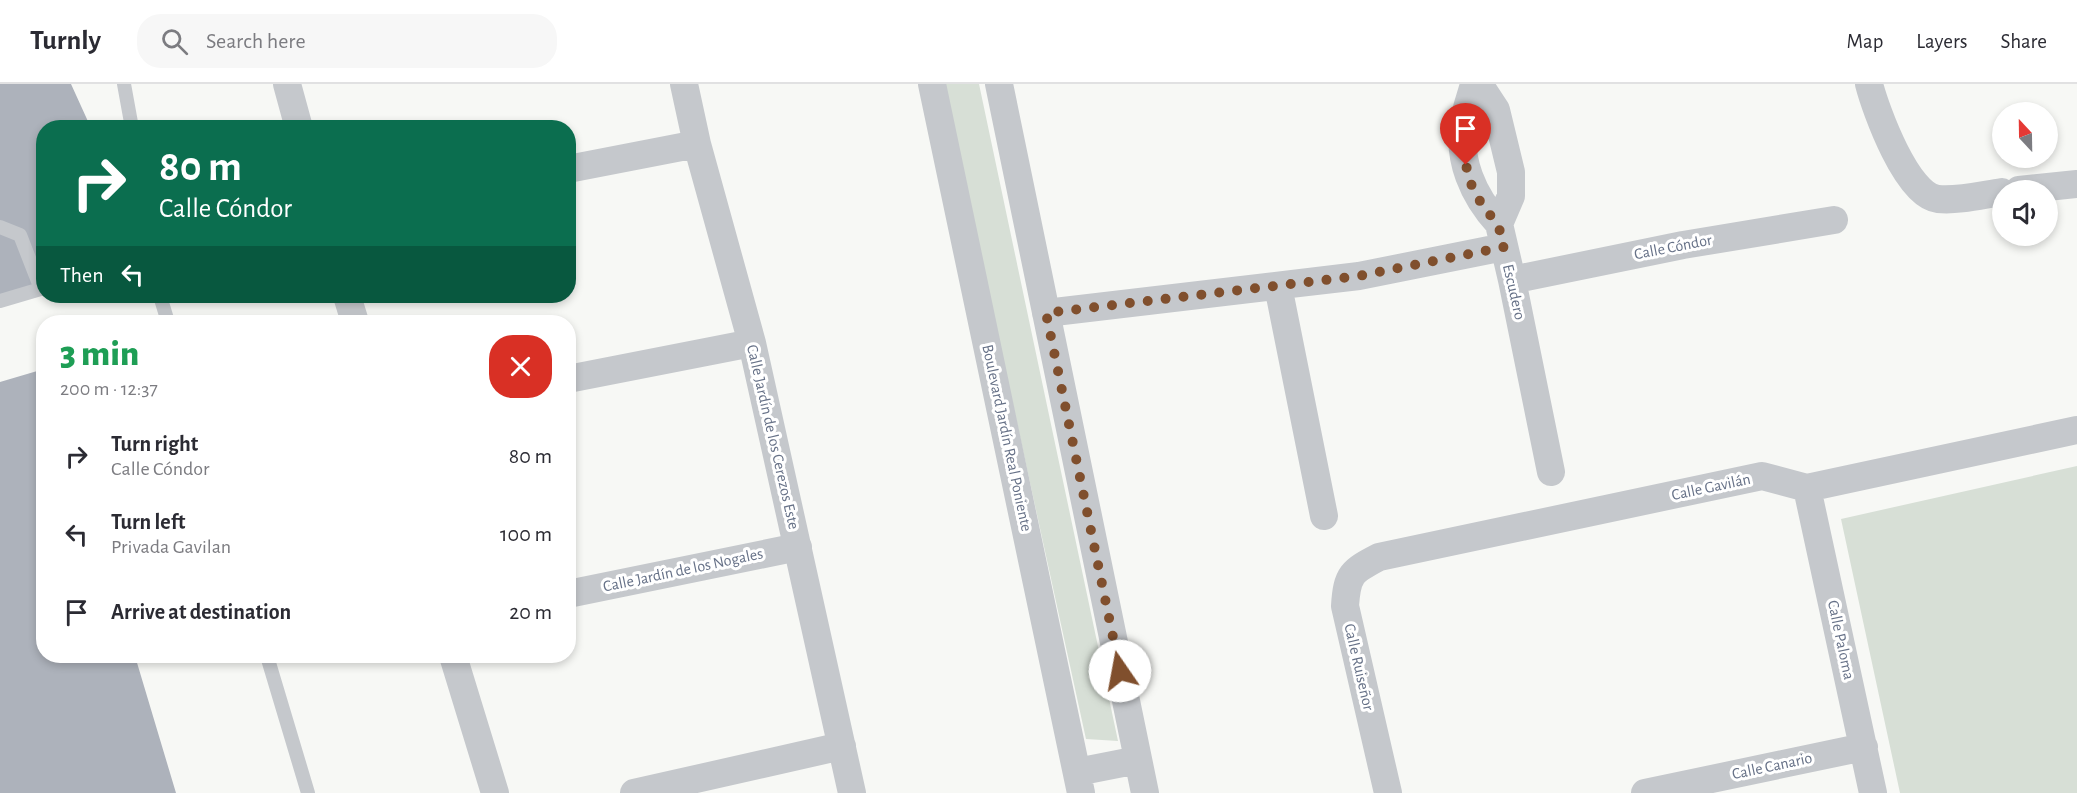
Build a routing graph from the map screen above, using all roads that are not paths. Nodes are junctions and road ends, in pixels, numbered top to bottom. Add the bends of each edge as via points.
1 (124, 84) edge
2 (287, 84) edge
3 (684, 84) edge
4 (932, 84) edge
5 (999, 84) edge
6 (1474, 84) edge
7 (1479, 84) edge
8 (1869, 84) edge
9 (131, 120) edge
10 (297, 120) edge
11 (697, 144) junction
12 (576, 167) edge
13 (2077, 184) edge
14 (2058, 186) edge
15 (1992, 193) edge
16 (1834, 220) dead end
17 (0, 227) edge
18 (1501, 236) junction
19 (36, 274) edge
20 (1512, 280) junction
21 (1278, 286) junction
22 (36, 290) edge
23 (0, 301) edge
24 (1046, 313) junction
25 (752, 343) junction
26 (576, 377) edge
27 (2077, 430) edge
28 (1551, 471) dead end
29 (1807, 488) junction
30 (1324, 516) dead end
31 (798, 547) junction
32 (1379, 557) joint
33 (576, 592) edge
34 (269, 663) edge
35 (455, 663) edge
36 (842, 746) junction
37 (1864, 747) junction
38 (1138, 760) junction
39 (1079, 783) edge
40 (308, 793) edge
41 (495, 793) edge
42 (634, 793) edge
43 (852, 793) edge
44 (1145, 793) edge
45 (1388, 793) edge
46 (1645, 793) edge
47 (1873, 793) edge

1 - 9 lane
2 - 10 street
3 - 11 street, Calle Jardín de los Cerezos Este
4 - 39 street, Boulevard Jardín Real Poniente
5 - 24 street
6 - 18 street via 1464,121 1462,148 1470,182
7 - 18 street via 1496,110 1511,172 1512,196
8 - 15 street via 1888,139 1921,191 1936,199
11 - 12 street
11 - 25 street, Calle Jardín de los Cerezos Este
13 - 14 street
16 - 20 street, Calle Cóndor via 1683,245
17 - 19 lane via 20,235
18 - 20 street, Escudero
18 - 21 street via 1359,276
20 - 28 street, Escudero
21 - 24 street
21 - 30 street
22 - 23 lane
24 - 38 street
25 - 26 street
25 - 31 street, Calle Jardín de los Cerezos Este
27 - 29 street, Calle Gavilán
29 - 32 street, Calle Gavilán via 1762,476
29 - 37 street, Calle Paloma
31 - 33 street, Calle Jardín de los Nogales
31 - 36 street, Calle Jardín de los Cerezos Este
32 - 45 street, Calle Ruiseñor via 1358,567 1346,585 1345,606
34 - 40 lane
35 - 41 street
36 - 42 street
36 - 43 street, Calle Jardín de los Cerezos Este
37 - 46 street, Calle Canario
37 - 47 street, Calle Paloma
38 - 39 street
38 - 44 street

